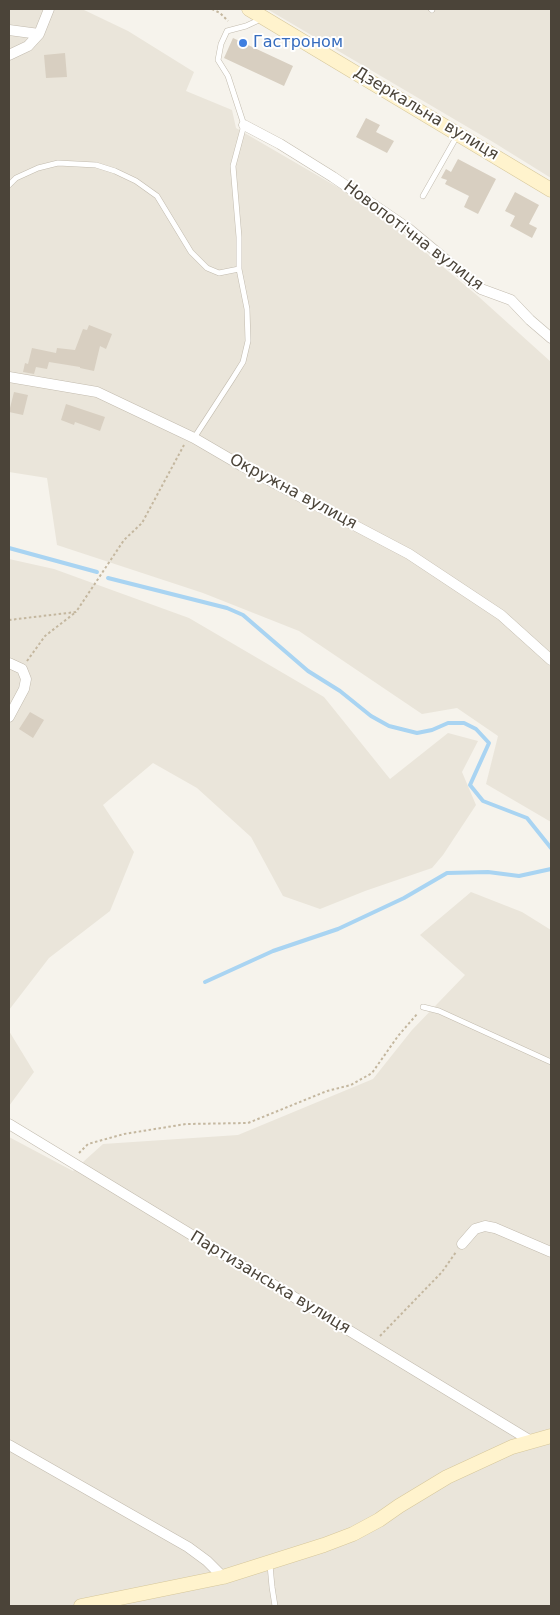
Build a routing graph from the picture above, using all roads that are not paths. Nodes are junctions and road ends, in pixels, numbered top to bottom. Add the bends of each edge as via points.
1 (50, 9) edge
2 (249, 9) edge
3 (264, 18) junction
4 (9, 30) edge
5 (39, 34) junction
6 (9, 55) edge
7 (244, 125) junction
8 (458, 134) junction
9 (9, 185) edge
10 (551, 190) edge
11 (423, 196) dead end
12 (239, 269) junction
13 (551, 338) edge
14 (9, 377) edge
15 (192, 437) junction
16 (551, 660) edge
17 (9, 663) edge
18 (9, 717) edge
19 (423, 1007) road end
20 (551, 1062) edge
21 (9, 1124) edge
22 (462, 1244) road end
23 (551, 1252) edge
24 (551, 1436) edge
25 (531, 1441) junction
26 (9, 1445) edge
27 (270, 1563) junction
28 (223, 1577) junction
29 (107, 1604) edge
30 (81, 1606) edge
31 (275, 1606) edge

1 - 5 street
2 - 3 street, Дзеркальна вулиця
3 - 7 lane via 226,31 218,60 228,76
3 - 8 street, Дзеркальна вулиця
4 - 5 street
5 - 6 street via 28,46
7 - 12 lane via 233,166
7 - 13 street, Новопотічна вулиця via 333,177 409,229 481,289 511,300
8 - 10 street, Дзеркальна вулиця
8 - 11 lane
9 - 12 lane via 38,168 58,164 96,165 115,171 158,196 190,252 208,268 219,273
12 - 15 lane via 247,309 248,341 233,378
14 - 15 street, Окружна вулиця via 98,392
15 - 16 street, Окружна вулиця via 424,563 501,615
17 - 18 street via 22,669 26,679
19 - 20 lane via 439,1011
21 - 25 street, Партизанська вулиця
22 - 23 street via 475,1229 485,1226
24 - 25 street
25 - 27 street via 447,1477 353,1534
26 - 28 street via 188,1546
27 - 28 street
27 - 31 lane
28 - 29 street
29 - 30 street

